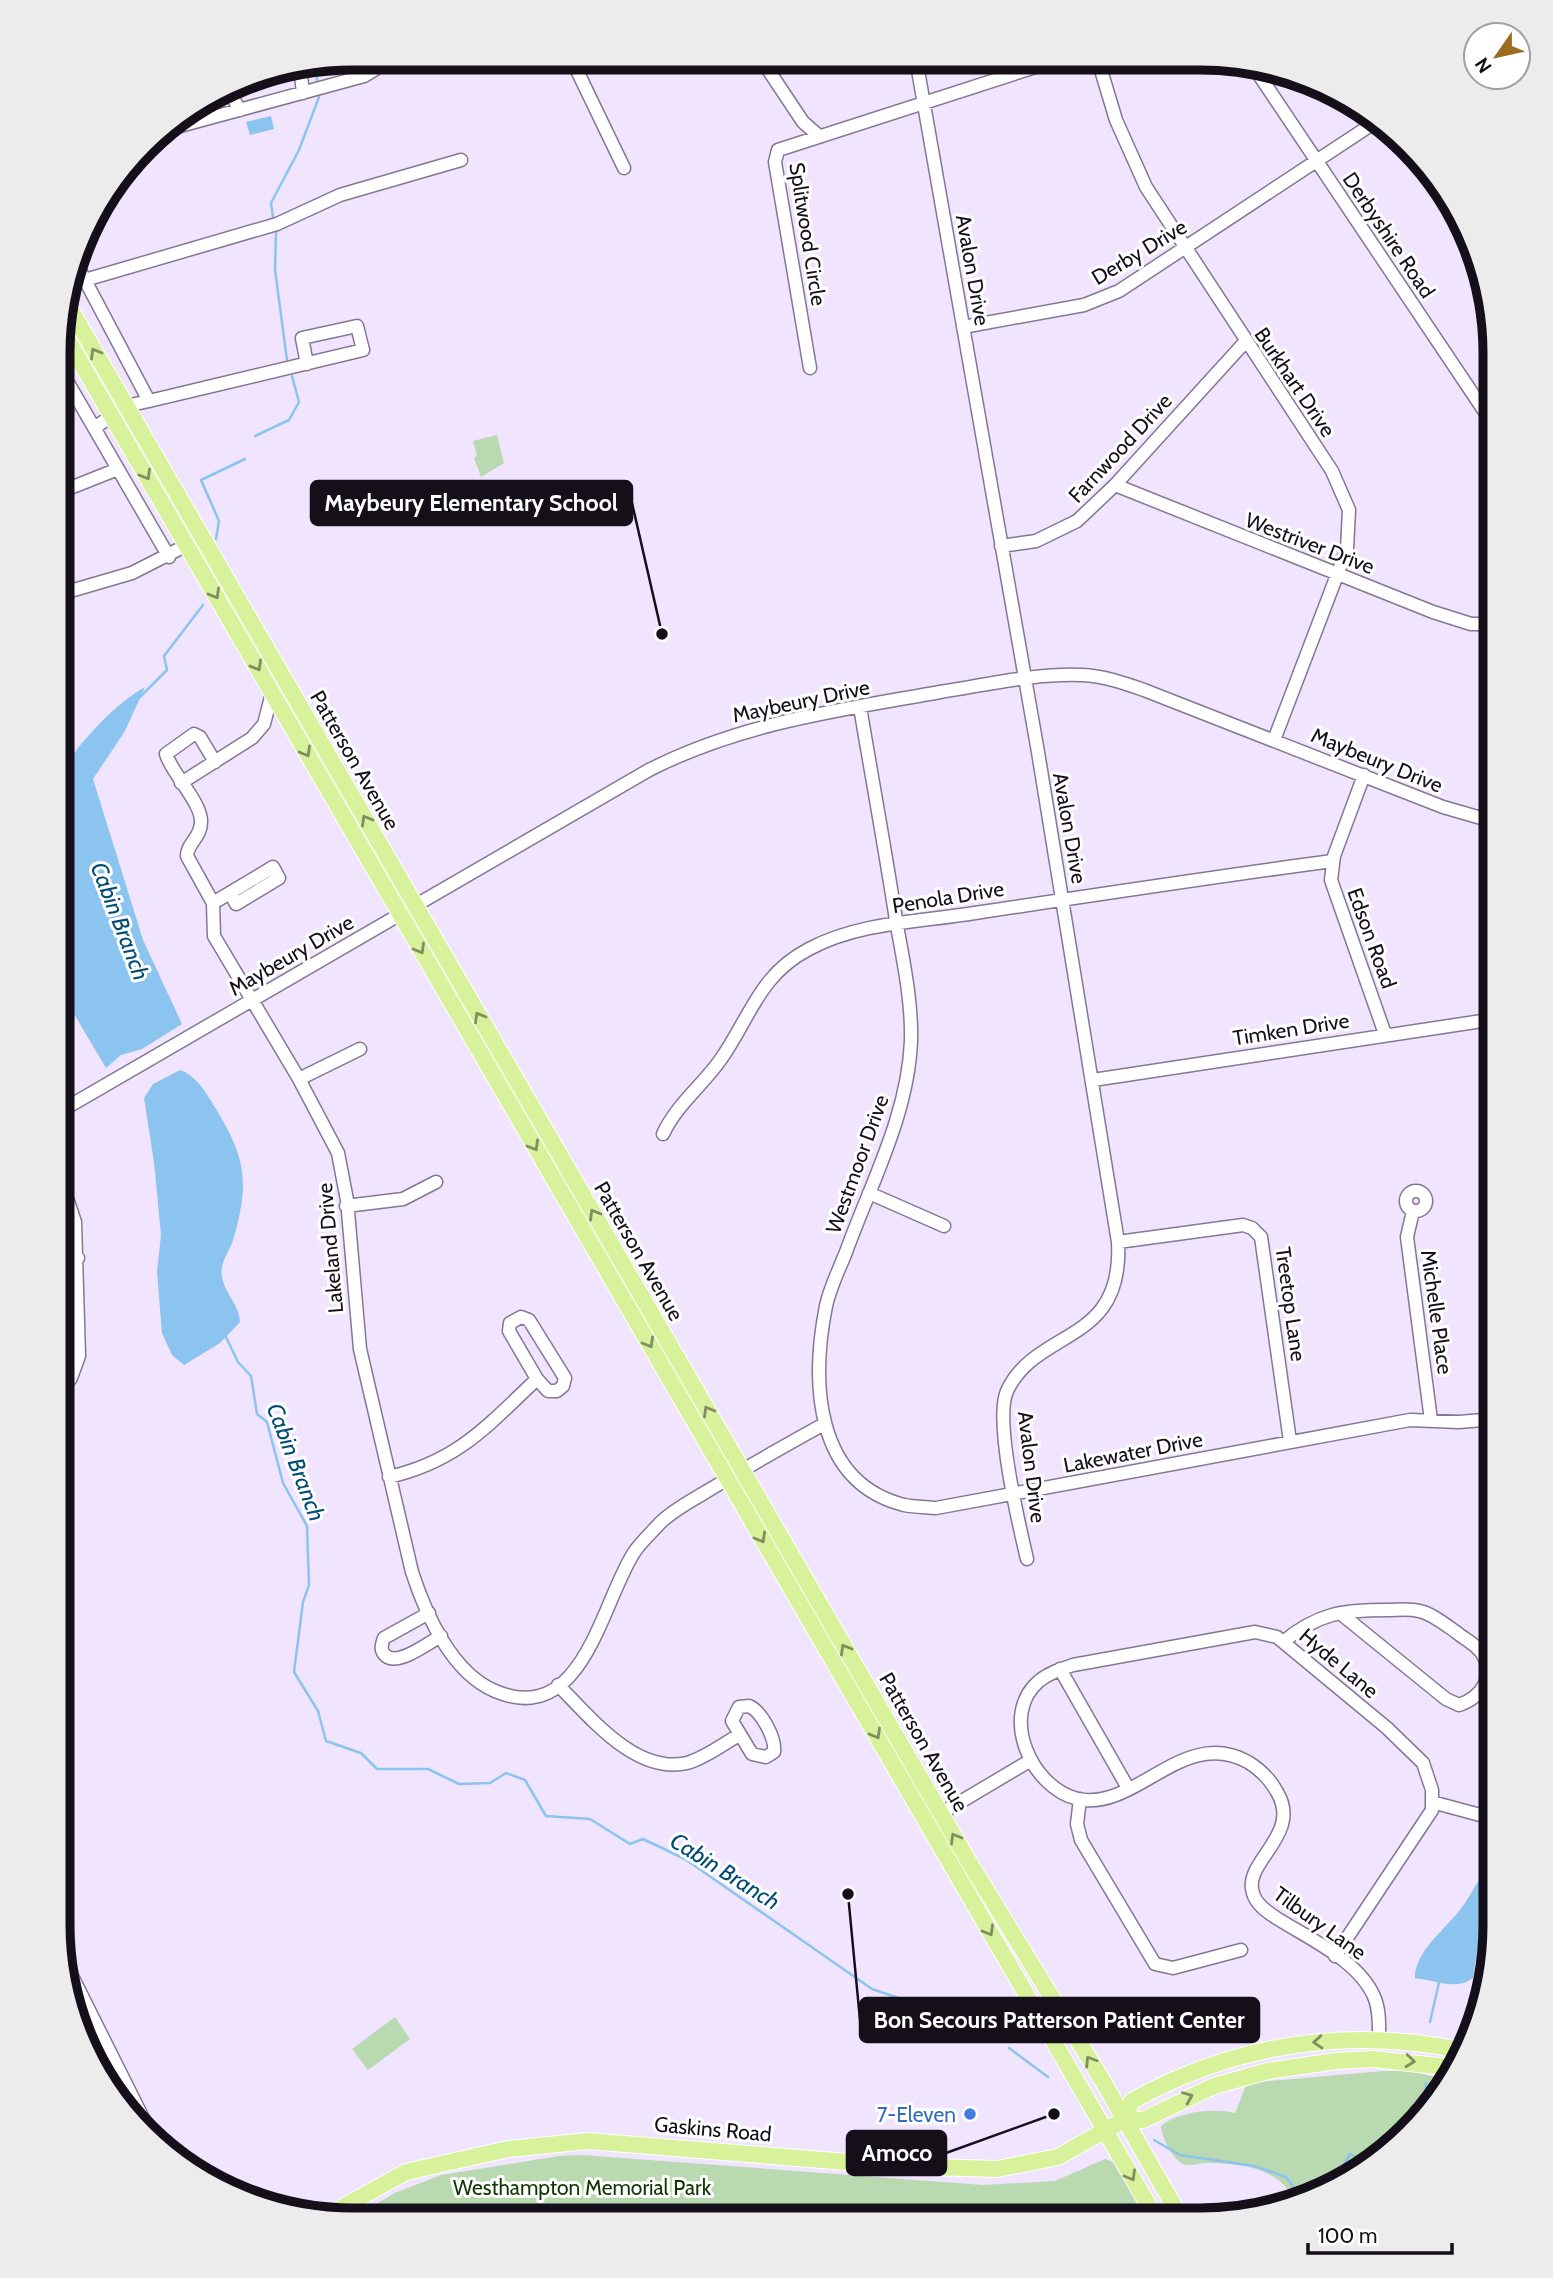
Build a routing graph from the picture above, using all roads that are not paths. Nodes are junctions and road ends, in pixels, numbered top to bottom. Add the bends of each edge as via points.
1 (372, 70) edge
2 (577, 70) edge
3 (768, 70) edge
4 (918, 70) edge
5 (1026, 70) edge
6 (1101, 70) edge
7 (301, 74) edge
8 (1259, 76) edge
9 (303, 93) junction
10 (232, 97) edge
11 (925, 102) junction
12 (240, 110) junction
13 (186, 124) edge
14 (1369, 126) edge
15 (819, 136) junction
16 (461, 160) dead end
17 (1317, 161) junction
18 (624, 168) dead end
19 (1185, 247) junction
20 (82, 273) edge
21 (85, 280) junction
22 (79, 282) edge
23 (72, 313) edge
24 (963, 327) junction
25 (1245, 342) junction
26 (70, 345) edge
27 (307, 364) junction
28 (810, 368) dead end
29 (70, 393) edge
30 (149, 401) junction
31 (126, 406) junction
32 (1483, 410) edge
33 (112, 416) junction
34 (94, 428) junction
35 (118, 469) junction
36 (1115, 485) junction
37 (70, 488) edge
38 (187, 545) junction
39 (1001, 546) junction
40 (169, 557) junction
41 (1339, 574) junction
42 (70, 591) edge
43 (1483, 623) edge
44 (1024, 680) junction
45 (272, 693) junction
46 (860, 707) junction
47 (1273, 740) junction
48 (215, 762) junction
49 (1364, 775) junction
50 (181, 783) junction
51 (1483, 819) edge
52 (1332, 862) junction
53 (230, 893) dead end
54 (1063, 900) junction
55 (213, 904) junction
56 (415, 907) junction
57 (400, 915) junction
58 (897, 925) junction
59 (254, 1000) junction
60 (1483, 1021) edge
61 (1385, 1034) junction
62 (360, 1049) dead end
63 (299, 1079) junction
64 (1093, 1080) junction
65 (70, 1106) edge
66 (663, 1133) dead end
67 (436, 1182) dead end
68 (869, 1193) junction
69 (346, 1206) junction
70 (70, 1207) edge
71 (1413, 1211) dead end
72 (944, 1226) dead end
73 (1118, 1242) junction
74 (70, 1258) edge
75 (78, 1258) junction
76 (70, 1379) edge
77 (537, 1380) junction
78 (1432, 1420) junction
79 (1483, 1420) edge
80 (824, 1424) junction
81 (1290, 1441) junction
82 (742, 1470) junction
83 (389, 1477) junction
84 (727, 1479) junction
85 (1015, 1494) junction
86 (1027, 1559) dead end
87 (429, 1613) junction
88 (1340, 1613) junction
89 (441, 1636) junction
90 (1283, 1642) junction
91 (1483, 1654) edge
92 (1060, 1669) junction
93 (558, 1685) junction
94 (1483, 1688) edge
95 (739, 1735) dead end
96 (1031, 1760) junction
97 (1128, 1788) junction
98 (1080, 1799) junction
99 (1432, 1802) junction
100 (941, 1814) junction
101 (1483, 1816) edge
102 (926, 1822) junction
103 (1241, 1951) dead end
104 (1335, 1956) junction
105 (76, 1983) edge
106 (1379, 2040) junction
107 (1454, 2050) edge
108 (1445, 2067) edge
109 (140, 2112) edge
110 (1125, 2119) junction
111 (1106, 2131) junction
112 (342, 2207) edge
113 (1150, 2208) edge
114 (1175, 2208) edge

1 - 9 street
2 - 18 street
3 - 15 street via 803,122
4 - 11 street, Avalon Drive
5 - 11 street
6 - 19 street, Burkhart Drive via 1133,164
7 - 9 street
8 - 17 street, Derbyshire Road
9 - 12 street
10 - 12 street
11 - 15 street
11 - 24 street, Avalon Drive
12 - 13 street
14 - 17 street, Derby Drive
15 - 28 street, Splitwood Circle via 778,150 775,162
16 - 21 street via 340,195 277,224
17 - 19 street, Derby Drive
17 - 32 street, Derbyshire Road
19 - 24 street, Derby Drive via 1133,283 1098,300
19 - 25 street, Burkhart Drive
20 - 21 street
21 - 22 street
21 - 30 street
31 -> 23 main road, Patterson Avenue
24 - 39 street, Avalon Drive
25 - 36 street, Farnwood Drive
25 - 41 street, Burkhart Drive via 1345,496 1350,532
26 - 33 main road, Patterson Avenue
27 - 27 street via 363,351 357,326 302,338
27 - 30 street
29 - 34 street
30 - 31 street
31 - 33 street
56 -> 31 main road, Patterson Avenue
33 - 34 street
33 -> 38 main road, Patterson Avenue
34 - 35 street
35 - 37 street
35 - 40 street
36 - 39 street, Farnwood Drive via 1077,521 1054,535
36 - 41 street, Westriver Drive
38 - 40 street
38 -> 45 main road, Patterson Avenue
39 - 44 street, Avalon Drive
40 - 42 street
41 - 43 street, Westriver Drive via 1460,621
41 - 47 street, Burkhart Drive
44 - 46 street, Maybeury Drive
44 - 47 street, Maybeury Drive via 1085,675 1114,680
44 - 54 street, Avalon Drive
45 - 48 street via 262,728
45 -> 57 main road, Patterson Avenue
46 - 56 street, Maybeury Drive via 761,725 678,755
46 - 58 street, Westmoor Drive
47 - 49 street, Maybeury Drive
48 - 50 street
48 - 50 street, Lakeland Drive via 194,734 166,754
49 - 51 street, Maybeury Drive
49 - 52 street, Edson Road
50 - 55 street, Lakeland Drive via 201,821 200,834 187,856
52 - 54 street, Penola Drive
52 - 61 street, Edson Road via 1336,900
53 - 55 street
54 - 58 street, Penola Drive
54 - 64 street, Avalon Drive
55 - 59 street, Lakeland Drive via 214,936
56 - 57 street, Maybeury Drive
82 -> 56 main road, Patterson Avenue
57 - 59 street, Maybeury Drive
57 -> 84 main road, Patterson Avenue
58 - 66 street, Penola Drive via 833,938 789,962 761,990 722,1057 672,1114
58 - 68 street, Westmoor Drive via 910,1009 908,1071 896,1123
59 - 63 street, Lakeland Drive
59 - 65 street, Maybeury Drive
60 - 61 street, Timken Drive
61 - 64 street, Timken Drive
62 - 63 street
63 - 69 street, Lakeland Drive via 338,1153
64 - 73 street, Avalon Drive
67 - 69 street via 403,1199
68 - 72 street
68 - 80 street, Westmoor Drive via 826,1306 820,1355
69 - 83 street, Lakeland Drive via 359,1349
70 - 75 street
71 - 78 street, Michelle Place via 1407,1237
73 - 81 street, Treetop Lane via 1243,1225 1261,1237
73 - 85 street, Avalon Drive via 1117,1273 1100,1311 1075,1334 1024,1367 1006,1392 1002,1419
74 - 75 street
75 - 76 street via 78,1362
77 - 77 street via 552,1392 565,1382 529,1320 517,1317 509,1331
77 - 83 street via 459,1450 436,1464
78 - 79 street, Lakewater Drive
78 - 81 street, Lakewater Drive
80 - 82 street
80 - 85 street, Lakewater Drive via 850,1472 876,1493 904,1505 936,1508
81 - 85 street, Lakewater Drive
82 - 84 street
100 -> 82 main road, Patterson Avenue
83 - 87 street, Lakeland Drive via 412,1572
84 - 93 street via 663,1520 635,1551 598,1633 571,1676
84 -> 102 main road, Patterson Avenue
85 - 86 street, Avalon Drive
87 - 89 street, Lakeland Drive
87 - 89 street via 387,1636 381,1646 383,1653 398,1659
88 - 90 street via 1322,1616
88 - 91 street via 1420,1611
88 - 94 street via 1420,1680 1459,1705 1475,1699
89 - 93 street, Lakeland Drive via 469,1675 493,1691 532,1696
90 - 92 street, Hyde Lane via 1255,1632
90 - 99 street, Hyde Lane via 1423,1763
92 - 96 street, Hyde Lane via 1033,1687 1023,1708 1022,1732
92 - 97 street
93 - 95 street via 609,1734 651,1762 689,1762
96 - 98 street via 1057,1788
96 - 100 street
97 - 98 street, Tilbury Lane via 1107,1797
97 - 104 street, Tilbury Lane via 1177,1762 1216,1753 1246,1761 1269,1778 1284,1803 1285,1814 1253,1878 1252,1893 1263,1909
98 - 103 street via 1078,1833 1155,1964 1173,1968
99 - 101 street
99 - 104 street via 1432,1810
100 - 102 street
110 -> 100 main road, Patterson Avenue
102 -> 111 main road, Patterson Avenue
104 - 106 street, Tilbury Lane via 1368,1983 1379,2012
105 - 109 street
106 - 107 main road
106 -> 110 main road via 1296,2044 1219,2061 1132,2101
110 -> 108 main road via 1143,2120 1230,2080 1301,2065 1373,2059
110 - 111 main road, Gaskins Road
110 - 114 main road, Patterson Avenue
111 - 112 main road, Gaskins Road via 1058,2157 981,2169 588,2141 556,2143 474,2155 406,2172
111 -> 113 main road, Patterson Avenue

